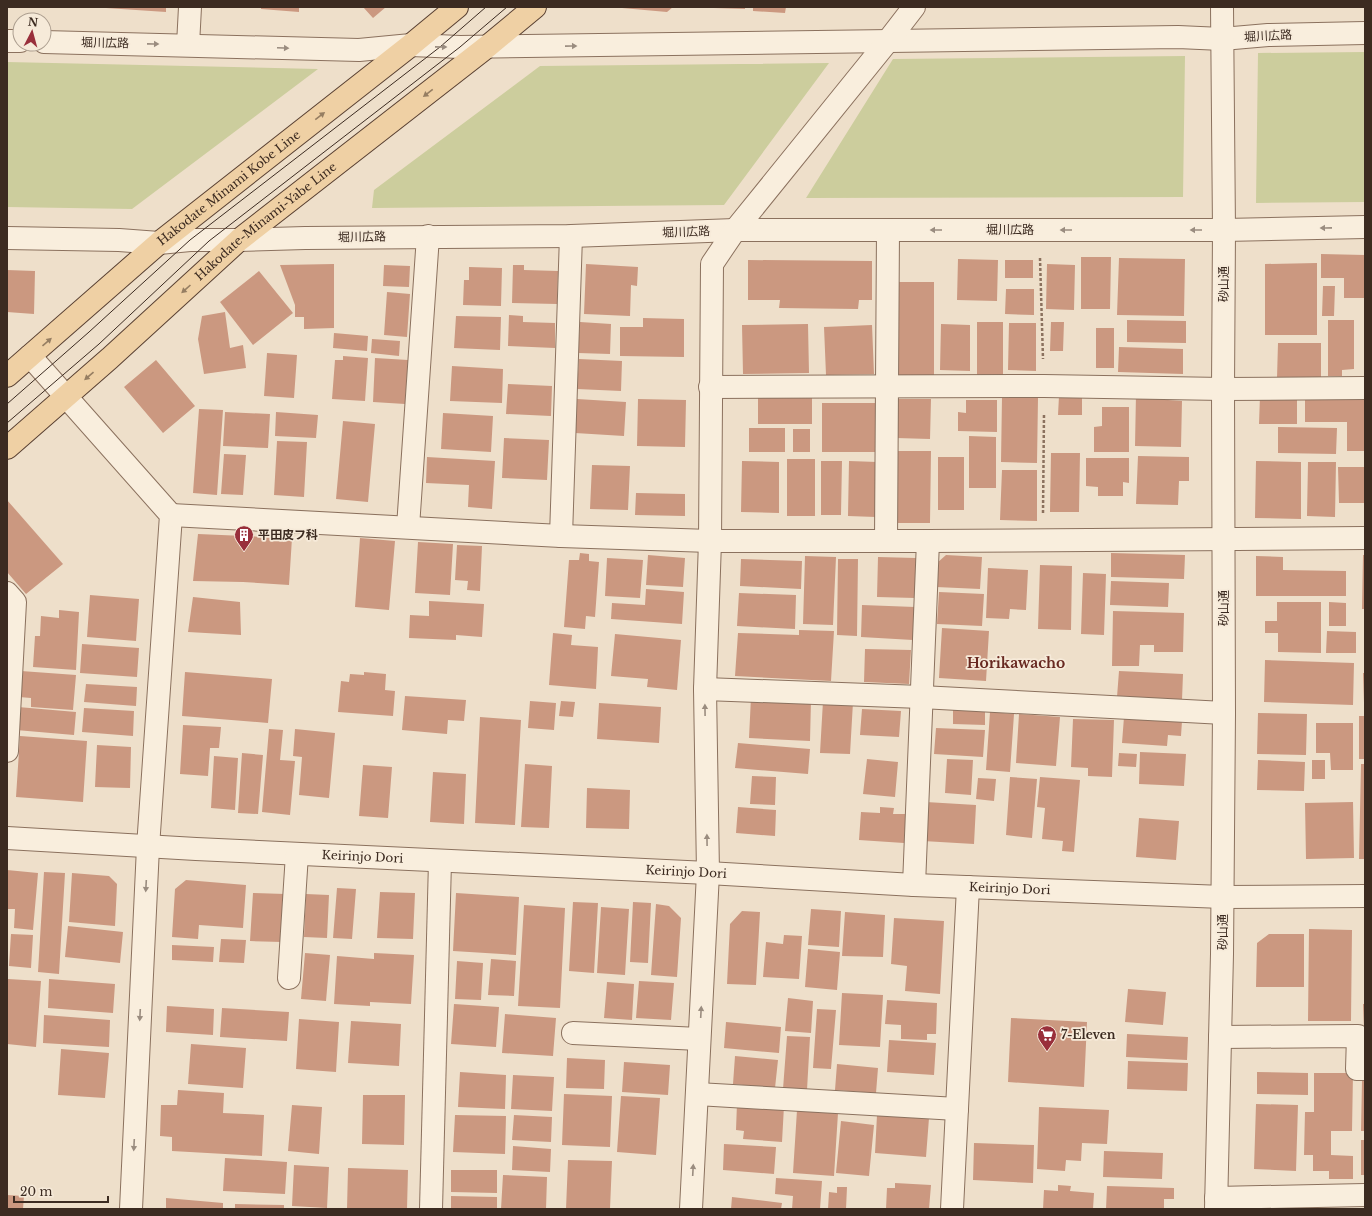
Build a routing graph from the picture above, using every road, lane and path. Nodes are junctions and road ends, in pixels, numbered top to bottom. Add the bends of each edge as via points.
1 (190, 7) edge
2 (535, 7) edge
3 (914, 7) edge
4 (1222, 7) edge
5 (450, 9) edge
6 (1365, 33) edge
7 (1222, 39) junction
8 (52, 42) edge
9 (887, 42) junction
10 (188, 45) junction
11 (411, 45) junction
12 (488, 46) junction
13 (1365, 227) edge
14 (735, 230) junction
15 (888, 230) junction
16 (1224, 230) junction
17 (428, 236) junction
18 (572, 236) junction
19 (7, 238) edge
20 (239, 240) junction
21 (159, 243) junction
22 (30, 356) junction
23 (7, 376) edge
24 (710, 387) junction
25 (886, 388) junction
26 (1365, 388) edge
27 (1223, 389) junction
28 (66, 396) junction
29 (7, 448) edge
30 (171, 515) junction
31 (408, 528) junction
32 (562, 536) junction
33 (1224, 538) junction
34 (1365, 538) edge
35 (886, 540) junction
36 (710, 541) junction
37 (928, 541) junction
38 (7, 593) edge
39 (705, 689) junction
40 (921, 697) junction
41 (1224, 713) junction
42 (7, 751) edge
43 (7, 838) edge
44 (148, 847) junction
45 (297, 854) junction
46 (440, 861) junction
47 (708, 873) junction
48 (914, 885) junction
49 (968, 887) junction
50 (1365, 896) edge
51 (1223, 897) junction
52 (289, 978) dead end
53 (573, 1033) dead end
54 (1220, 1037) junction
55 (700, 1039) junction
56 (1365, 1069) edge
57 (697, 1094) junction
58 (957, 1109) junction
59 (1365, 1195) edge
60 (1216, 1203) edge
61 (131, 1209) edge
62 (431, 1209) edge
63 (691, 1209) edge
64 (952, 1209) edge

1 - 10 street
2 - 12 main road, Hakodate-Minami-Yabe Line
3 - 9 street
4 - 7 street, 砂山通
5 - 11 main road, Hakodate Minami Kobe Line
6 - 7 street, 堀川広路 via 1268,35
7 - 9 street, 堀川広路 via 1178,37
7 - 16 street, 砂山通
8 -> 10 street, 堀川広路
12 -> 9 street, 堀川広路
9 - 14 street
10 -> 11 street, 堀川広路 via 359,50
11 -> 12 street, 堀川広路
21 -> 11 main road, Hakodate Minami Kobe Line
12 -> 20 main road, Hakodate-Minami-Yabe Line
13 -> 16 street, 堀川広路
14 - 15 street, 堀川広路
14 - 18 street, 堀川広路
14 - 24 street via 712,264
16 -> 15 street, 堀川広路
15 - 25 street
16 - 27 street, 砂山通
17 - 18 street, 堀川広路
17 - 20 street, 堀川広路
17 - 31 street
18 - 32 street
19 - 21 street, 堀川広路
20 - 21 street, 堀川広路
20 -> 28 main road, Hakodate-Minami-Yabe Line
22 -> 21 main road, Hakodate Minami Kobe Line
22 - 23 main road, Hakodate Minami Kobe Line
22 - 28 street
24 - 25 street
24 - 36 street
25 - 27 street via 1044,386
25 - 35 street
26 - 27 street
27 - 33 street, 砂山通
28 - 29 main road, Hakodate-Minami-Yabe Line
28 - 30 street
30 - 31 street
30 - 44 street
31 - 32 street
32 - 36 street
33 - 34 street
33 - 37 street
33 - 41 street, 砂山通
35 - 36 street
35 - 37 street
36 - 39 street
37 - 40 street
38 - 42 street via 15,602
39 - 40 street
47 -> 39 street
40 - 41 street
40 - 48 street
41 - 51 street, 砂山通
43 - 44 street, Keirinjo Dori
44 - 45 street, Keirinjo Dori
44 -> 61 street
45 - 46 street, Keirinjo Dori
45 - 52 street
46 - 47 street, Keirinjo Dori
46 - 62 street
47 - 48 street, Keirinjo Dori
55 -> 47 street
48 - 49 street, Keirinjo Dori
49 - 51 street, Keirinjo Dori
49 - 58 street
50 - 51 street, Keirinjo Dori
51 - 54 street, 砂山通
53 - 55 street
54 - 56 street via 1358,1036 1357,1069
54 - 60 street, 砂山通
55 - 57 street
57 - 58 street
63 -> 57 street
58 - 64 street
59 - 60 street

